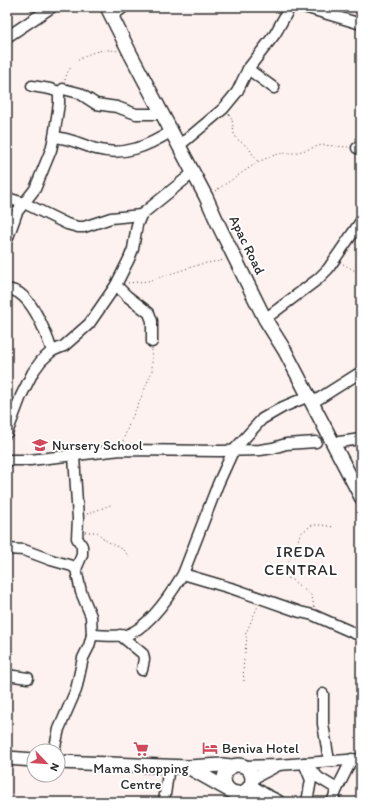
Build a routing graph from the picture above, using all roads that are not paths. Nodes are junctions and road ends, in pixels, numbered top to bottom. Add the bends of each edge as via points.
1 (52, 7) edge
2 (124, 7) edge
3 (290, 7) edge
4 (304, 7) edge
5 (109, 11) edge
6 (361, 24) edge
7 (7, 37) edge
8 (248, 69) junction
9 (32, 86) dead end
10 (63, 88) road end
11 (274, 88) dead end
12 (163, 115) junction
13 (172, 131) junction
14 (54, 137) junction
15 (180, 145) junction
16 (194, 172) junction
17 (7, 198) edge
18 (24, 203) junction
19 (141, 215) junction
20 (361, 220) edge
21 (7, 240) edge
22 (117, 286) junction
23 (7, 289) edge
24 (265, 319) junction
25 (152, 342) road end
26 (52, 350) junction
27 (361, 372) edge
28 (311, 400) junction
29 (7, 433) edge
30 (361, 439) edge
31 (316, 442) dead end
32 (332, 443) junction
33 (233, 451) junction
34 (74, 456) junction
35 (7, 460) edge
36 (361, 497) edge
37 (7, 549) edge
38 (76, 569) junction
39 (183, 574) junction
40 (92, 635) junction
41 (120, 635) junction
42 (361, 636) edge
43 (142, 670) dead end
44 (7, 675) edge
45 (28, 678) dead end
46 (323, 694) dead end
47 (56, 743) edge
48 (7, 758) edge
49 (26, 759) edge
50 (356, 759) edge
51 (329, 761) junction
52 (66, 762) edge
53 (304, 762) junction
54 (278, 765) junction
55 (169, 766) junction
56 (237, 766) junction
57 (188, 767) junction
58 (248, 786) junction
59 (227, 789) junction
60 (337, 789) junction
61 (260, 799) edge
62 (164, 802) edge
63 (278, 802) edge
64 (307, 802) edge
65 (332, 802) edge

1 - 7 street
2 - 5 street
3 - 8 street via 275,34
4 - 6 street
5 - 12 main road, Apac Road
8 - 11 street
8 - 15 street via 237,92 223,108
9 - 14 street via 59,92 60,103
10 - 12 street via 80,93 96,104 117,107 136,114
12 - 13 main road, Apac Road
13 - 14 street via 144,146 116,152 95,149
13 - 15 main road, Apac Road
14 - 18 street via 35,189
15 - 16 main road, Apac Road
16 - 19 street
16 - 24 main road, Apac Road
17 - 18 street
18 - 19 street via 78,227 111,218
18 - 21 street via 17,212
19 - 22 street via 130,259
20 - 24 street via 328,270
22 - 25 street via 149,313 152,321
22 - 26 street via 89,324 64,346
23 - 26 street via 19,293 30,304
24 - 28 main road, Apac Road
26 - 29 street via 33,372
27 - 28 street
28 - 32 main road, Apac Road
28 - 33 street via 283,407 262,419
30 - 32 street
31 - 33 street
32 - 36 main road, Apac Road
33 - 34 street via 121,450
33 - 39 street
34 - 35 street
34 - 38 street via 77,538 82,546 82,555
37 - 38 street via 24,550
38 - 40 street via 81,592 91,616
39 - 41 street via 155,615 138,630
39 - 42 street via 313,615
40 - 41 street
40 - 47 street via 83,658 76,690 59,728
41 - 43 street via 143,654
44 - 45 street
46 - 51 street via 323,724
48 - 49 main road
50 - 51 street
50 - 60 street
51 - 53 street
52 - 55 main road
53 - 54 street
53 - 60 street via 319,778
53 - 64 street via 311,780
54 - 56 street
54 - 58 street
55 - 57 main road
55 - 62 street
56 - 57 main road
56 - 58 main road via 250,771
56 - 59 main road via 225,772 223,781
57 - 59 main road
58 - 59 main road via 234,793
58 - 61 main road
60 - 65 street
61 - 63 main road

